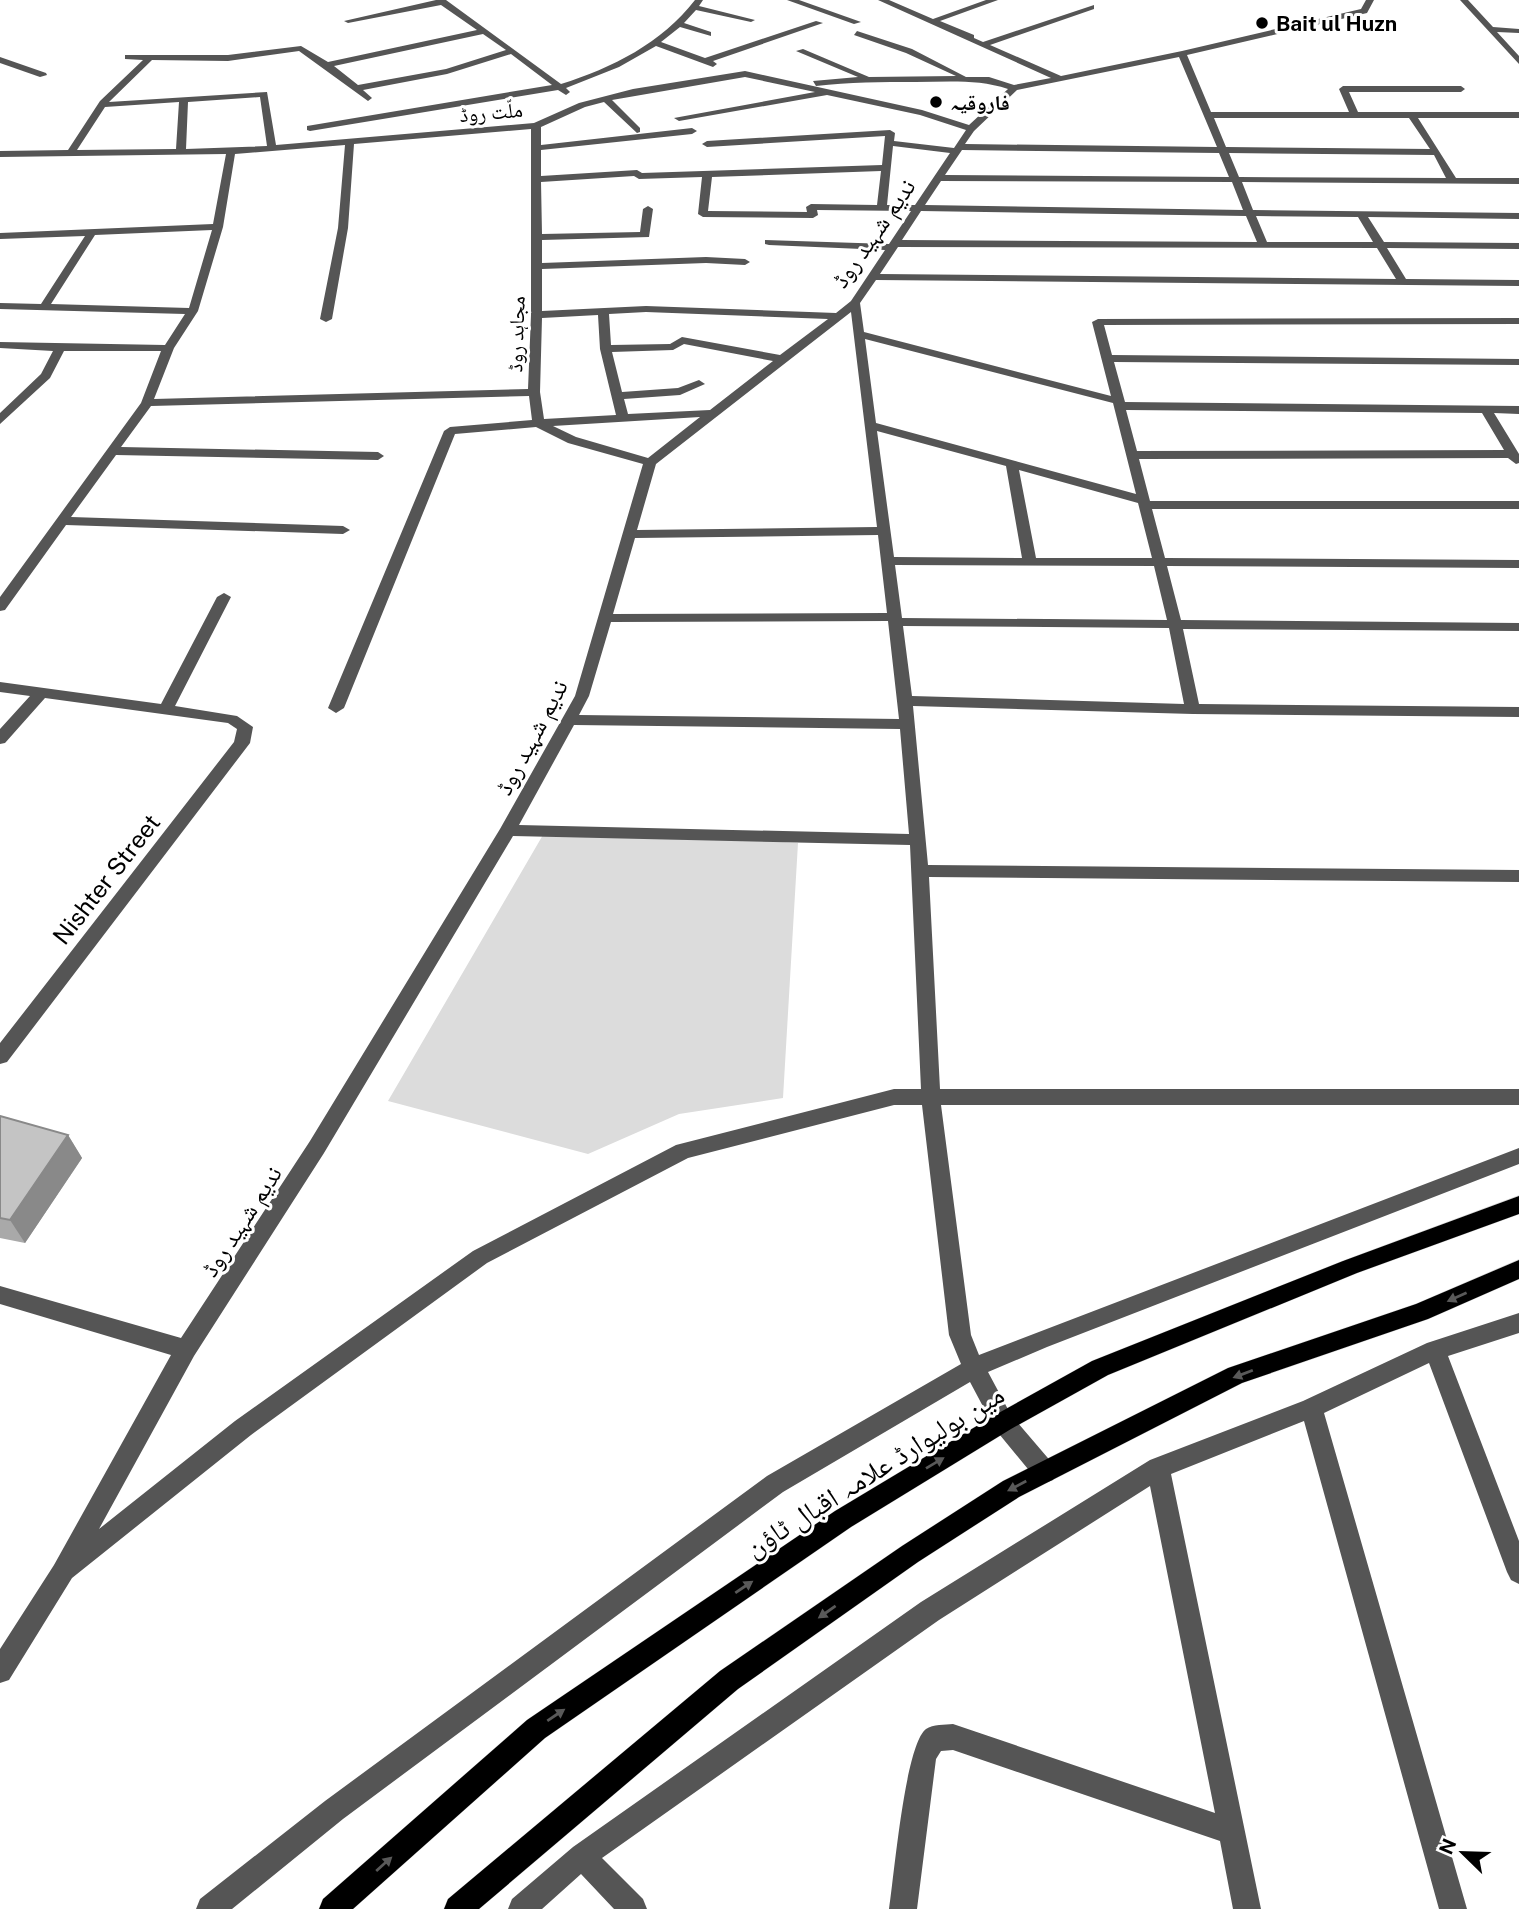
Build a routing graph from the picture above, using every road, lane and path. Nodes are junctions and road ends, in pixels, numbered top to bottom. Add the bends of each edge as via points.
1 (791, 0) edge
2 (882, 0) edge
3 (994, 0) edge
4 (1370, 0) edge
5 (1464, 0) edge
6 (441, 1) edge
7 (697, 4) edge
8 (1090, 7) dead end
9 (743, 8) dead end
10 (348, 21) dead end
11 (934, 21) junction
12 (857, 22) dead end
13 (819, 23) dead end
14 (678, 24) junction
15 (1490, 29) junction
16 (1519, 31) edge
17 (485, 32) junction
18 (857, 33) dead end
19 (708, 34) dead end
20 (654, 42) junction
21 (982, 45) junction
22 (512, 51) junction
23 (800, 51) dead end
24 (1182, 54) junction
25 (128, 57) dead end
26 (148, 59) junction
27 (0, 60) edge
28 (704, 61) junction
29 (1519, 61) edge
30 (327, 65) junction
31 (43, 75) dead end
32 (742, 75) junction
33 (968, 79) junction
34 (1061, 79) junction
35 (871, 80) junction
36 (803, 85) junction
37 (559, 87) junction
38 (357, 88) junction
39 (1014, 88) junction
40 (1461, 89) dead end
41 (831, 92) junction
42 (368, 98) dead end
43 (184, 99) junction
44 (606, 99) junction
45 (102, 105) junction
46 (582, 105) junction
47 (1208, 115) junction
48 (1519, 115) edge
49 (1355, 116) junction
50 (1412, 116) junction
51 (679, 118) dead end
52 (536, 126) junction
53 (310, 128) dead end
54 (971, 129) junction
55 (637, 130) dead end
56 (692, 131) dead end
57 (350, 141) junction
58 (889, 143) junction
59 (707, 144) dead end
60 (272, 148) junction
61 (536, 148) junction
62 (958, 149) junction
63 (1222, 149) junction
64 (231, 150) junction
65 (181, 151) junction
66 (1437, 152) junction
67 (0, 153) edge
68 (71, 153) junction
69 (888, 168) junction
70 (707, 174) junction
71 (939, 178) junction
72 (536, 179) junction
73 (1235, 179) junction
74 (1453, 181) junction
75 (1519, 181) edge
76 (882, 207) junction
77 (919, 207) junction
78 (648, 209) dead end
79 (1249, 212) junction
80 (1361, 214) junction
81 (1519, 216) edge
82 (218, 227) junction
83 (92, 232) junction
84 (0, 236) edge
85 (536, 237) junction
86 (769, 242) dead end
87 (1263, 244) junction
88 (894, 245) junction
89 (1380, 245) junction
90 (1519, 246) edge
91 (745, 262) dead end
92 (537, 266) junction
93 (872, 277) junction
94 (1403, 282) junction
95 (1519, 283) edge
96 (855, 303) junction
97 (0, 306) edge
98 (44, 307) junction
99 (193, 310) junction
100 (603, 311) junction
101 (537, 315) junction
102 (838, 316) junction
103 (326, 319) dead end
104 (1519, 321) edge
105 (859, 334) junction
106 (0, 345) edge
107 (60, 348) junction
108 (168, 348) junction
109 (606, 349) junction
110 (1107, 358) junction
111 (782, 359) junction
112 (1519, 362) edge
113 (699, 384) dead end
114 (534, 392) junction
115 (617, 396) junction
116 (147, 403) junction
117 (1119, 404) junction
118 (1485, 409) junction
119 (1519, 410) edge
120 (712, 413) junction
121 (623, 418) junction
122 (0, 420) edge
123 (538, 423) junction
124 (870, 425) junction
125 (111, 451) junction
126 (1132, 455) junction
127 (378, 456) dead end
128 (1516, 459) edge
129 (650, 462) junction
130 (1012, 464) junction
131 (1144, 502) junction
132 (1519, 505) edge
133 (64, 521) junction
134 (343, 530) dead end
135 (884, 531) junction
136 (629, 534) junction
137 (887, 561) junction
138 (1030, 562) junction
139 (1159, 562) junction
140 (1519, 565) edge
141 (224, 597) dead end
142 (0, 607) edge
143 (605, 618) junction
144 (895, 620) junction
145 (1175, 623) junction
146 (1519, 627) edge
147 (0, 687) edge
148 (41, 693) junction
149 (905, 701) junction
150 (336, 708) dead end
151 (1193, 709) junction
152 (166, 710) junction
153 (1519, 712) edge
154 (568, 720) junction
155 (907, 724) junction
156 (0, 739) edge
157 (508, 830) junction
158 (918, 840) junction
159 (920, 871) junction
160 (1519, 876) edge
161 (0, 1057) edge
162 (931, 1097) junction
163 (1519, 1097) edge
164 (1519, 1156) edge
165 (1519, 1205) edge
166 (1519, 1269) edge
167 (0, 1294) edge
168 (1519, 1323) edge
169 (186, 1349) junction
170 (1435, 1350) junction
171 (974, 1368) junction
172 (1311, 1408) junction
173 (1003, 1422) junction
174 (1158, 1468) junction
175 (1045, 1472) junction
176 (1519, 1572) edge
177 (62, 1573) junction
178 (0, 1671) edge
179 (1231, 1832) junction
180 (582, 1856) junction
181 (210, 1909) edge
182 (333, 1909) edge
183 (458, 1909) edge
184 (522, 1909) edge
185 (633, 1909) edge
186 (903, 1909) edge
187 (1247, 1909) edge
188 (1453, 1909) edge

1 - 12 street
2 - 11 street
3 - 11 street
4 - 24 street via 1364,11
5 - 15 street
6 - 10 street
6 - 17 street
7 - 9 street via 753,16
7 - 14 street
8 - 21 street
11 - 21 street
13 - 28 street
14 - 19 street
14 - 20 street
15 - 16 street
15 - 29 street
17 - 22 street
17 - 30 street
18 - 33 street
20 - 28 street
20 - 37 street via 588,79
21 - 34 street
22 - 37 street
22 - 38 street via 447,71
23 - 35 street
24 - 34 street
24 - 47 street
25 - 26 street
26 - 30 street via 228,58 300,48
26 - 45 street
27 - 31 street
28 - 32 street
30 - 38 street
32 - 36 street, ملّت روڈ
32 - 44 street, ملّت روڈ
33 - 35 street
33 - 39 street
34 - 39 street
35 - 36 street
36 - 41 street, ملّت روڈ
37 - 46 street
37 - 53 street
38 - 42 street
39 - 54 street, ندیم شہید روڈ
40 - 49 street via 1343,89
41 - 51 street
41 - 54 street, ملّت روڈ
43 - 45 street
43 - 60 street via 264,93
43 - 65 street
44 - 46 street, ملّت روڈ
44 - 55 street
45 - 68 street
46 - 52 street, ملّت روڈ
47 - 49 street
47 - 63 street
48 - 50 street
49 - 50 street
50 - 66 street
52 - 57 street, ملّت روڈ
52 - 61 street, مجاہد روڈ
54 - 62 street, ندیم شہید روڈ
56 - 61 street
57 - 60 street, ملّت روڈ
57 - 103 street via 343,228
58 - 59 street via 890,133 878,132
58 - 62 street
58 - 69 street
60 - 64 street, ملّت روڈ
61 - 72 street, مجاہد روڈ
62 - 63 street
62 - 71 street, ندیم شہید روڈ
63 - 66 street
63 - 73 street
64 - 65 street, ملّت روڈ
64 - 82 street
65 - 68 street, ملّت روڈ
66 - 74 street
67 - 68 street, ملّت روڈ
69 - 70 street
69 - 76 street
70 - 72 street
70 - 76 street via 704,214 813,215 811,207
71 - 73 street
71 - 77 street, ندیم شہید روڈ
72 - 85 street, مجاہد روڈ
73 - 74 street
73 - 79 street
74 - 75 street
76 - 77 street
77 - 79 street
77 - 88 street, ندیم شہید روڈ
78 - 85 street via 645,235
79 - 80 street
79 - 87 street
80 - 81 street
80 - 89 street
82 - 83 street
82 - 99 street
83 - 84 street
83 - 98 street
85 - 92 street, مجاہد روڈ
86 - 88 street
87 - 88 street
87 - 89 street
88 - 93 street, ندیم شہید روڈ
89 - 90 street
89 - 94 street
91 - 92 street
92 - 101 street, مجاہد روڈ
93 - 94 street
93 - 96 street, ندیم شہید روڈ
94 - 95 street
96 - 102 street, ندیم شہید روڈ
96 - 105 street
97 - 98 street
98 - 99 street
99 - 108 street
100 - 101 street
100 - 102 street
100 - 109 street
101 - 114 street, مجاہد روڈ
102 - 111 street, ندیم شہید روڈ
104 - 110 street via 1098,322
105 - 117 street
105 - 124 street
106 - 107 street
107 - 108 street
107 - 122 street via 46,376
108 - 116 street
109 - 111 street via 673,347 682,340
109 - 115 street
110 - 112 street
110 - 117 street
111 - 120 street, ندیم شہید روڈ
113 - 115 street via 680,391
114 - 116 street
114 - 123 street, مجاہد روڈ
115 - 121 street
116 - 125 street
117 - 118 street
117 - 126 street
118 - 119 street
118 - 128 street
120 - 121 street
120 - 129 street, ندیم شہید روڈ
121 - 123 street
123 - 129 street via 572,440
123 - 150 street via 450,431
124 - 130 street
124 - 135 street
125 - 127 street
125 - 133 street
126 - 128 street
126 - 131 street
129 - 136 street, ندیم شہید روڈ
130 - 131 street
130 - 138 street
131 - 132 street
131 - 139 street
133 - 134 street
133 - 142 street
135 - 136 street
135 - 137 street
136 - 143 street, ندیم شہید روڈ
137 - 138 street
137 - 144 street
138 - 139 street
139 - 140 street
139 - 145 street
141 - 152 street
143 - 144 street
143 - 154 street, ندیم شہید روڈ via 582,696
144 - 145 street
144 - 149 street
145 - 146 street
145 - 151 street
147 - 148 street
148 - 152 street
148 - 156 street
149 - 151 street
149 - 155 street
151 - 153 street
152 - 161 street, Nishter Street via 232,719 245,727 242,743
154 - 155 street
154 - 157 street, ندیم شہید روڈ
155 - 158 street
157 - 158 street
157 - 169 street, ندیم شہید روڈ via 317,1147
158 - 159 street
159 - 160 street
159 - 162 street
162 - 163 street
162 - 171 street via 960,1335
162 - 177 street via 894,1097 683,1151 480,1257 243,1428
164 - 171 street
165 - 173 main road, مین بولیوارڈ علامہ اقبال ٹاؤن via 1100,1368
166 -> 175 main road via 1421,1312 1236,1375
167 - 169 street
168 - 170 street
169 - 177 street, ندیم شہید روڈ
170 - 172 street
170 - 176 street
171 - 173 street
171 - 181 street via 775,1484 334,1810
172 - 174 street
172 - 188 street
173 - 175 street
182 -> 173 main road, مین بولیوارڈ علامہ اقبال ٹاؤن via 536,1729 843,1519
174 - 179 street
174 - 180 street via 930,1612
175 -> 183 main road via 910,1554 729,1680
177 - 178 street, ندیم شہید روڈ
179 - 186 street via 953,1737 934,1739 924,1756
179 - 187 street
180 - 184 street
180 - 185 street

